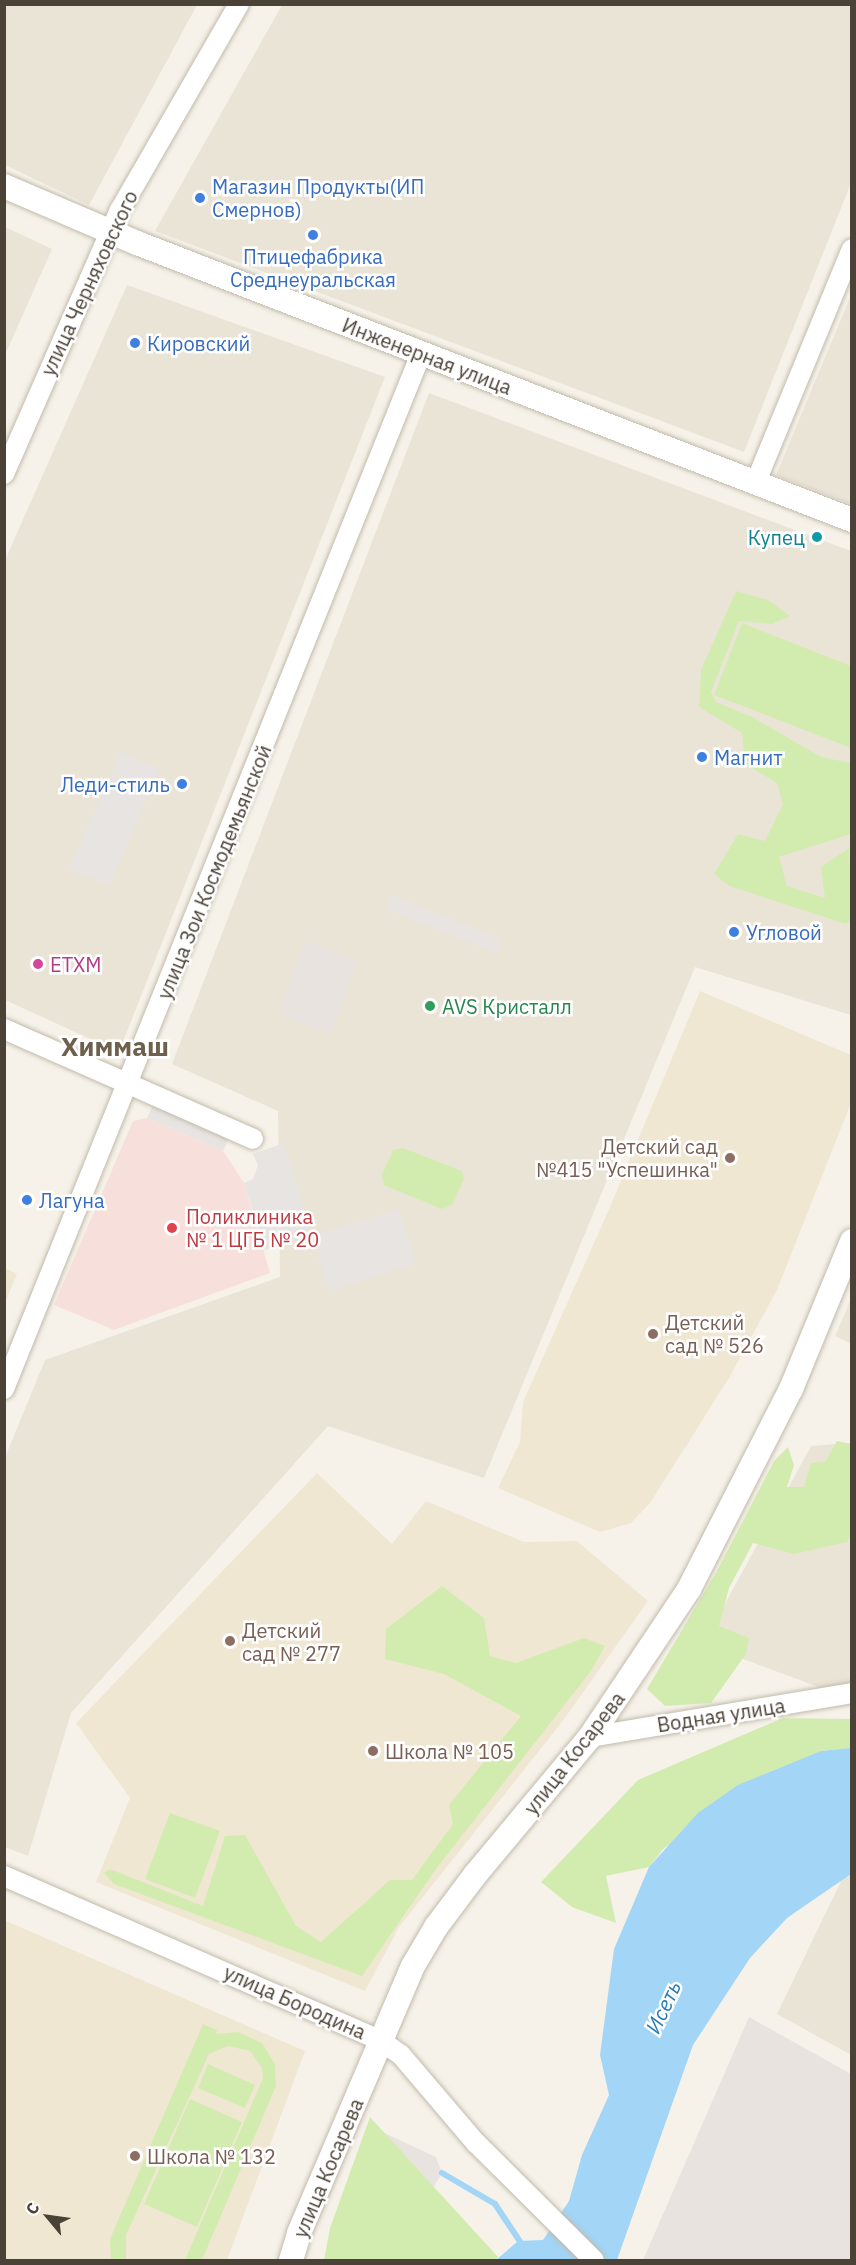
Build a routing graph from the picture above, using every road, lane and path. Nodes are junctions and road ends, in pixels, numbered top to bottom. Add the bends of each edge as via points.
1 (239, 4) edge
2 (4, 186) edge
3 (109, 232) junction
4 (852, 249) edge
5 (421, 354) junction
6 (4, 474) edge
7 (755, 483) junction
8 (852, 520) edge
9 (4, 1029) edge
10 (128, 1086) junction
11 (253, 1139) dead end
12 (852, 1241) edge
13 (4, 1389) edge
14 (852, 1693) edge
15 (590, 1737) junction
16 (4, 1876) edge
17 (381, 2041) junction
18 (291, 2260) edge
19 (594, 2260) edge

1 - 3 street, улица Черняховского
2 - 3 street, Инженерная улица
3 - 5 street, Инженерная улица
3 - 6 street, улица Черняховского
4 - 7 street
5 - 7 street, Инженерная улица
5 - 10 street, улица Зои Космодемьянской
7 - 8 street, Инженерная улица
9 - 10 street
10 - 11 street
10 - 13 street, улица Зои Космодемьянской
12 - 15 street, улица Косарева via 791,1389 696,1576
14 - 15 street, Водная улица
15 - 17 street, улица Косарева via 436,1927 413,1966
16 - 17 street, улица Бородина
17 - 18 street, улица Косарева
17 - 19 street, улица Бородина via 401,2055 476,2143

